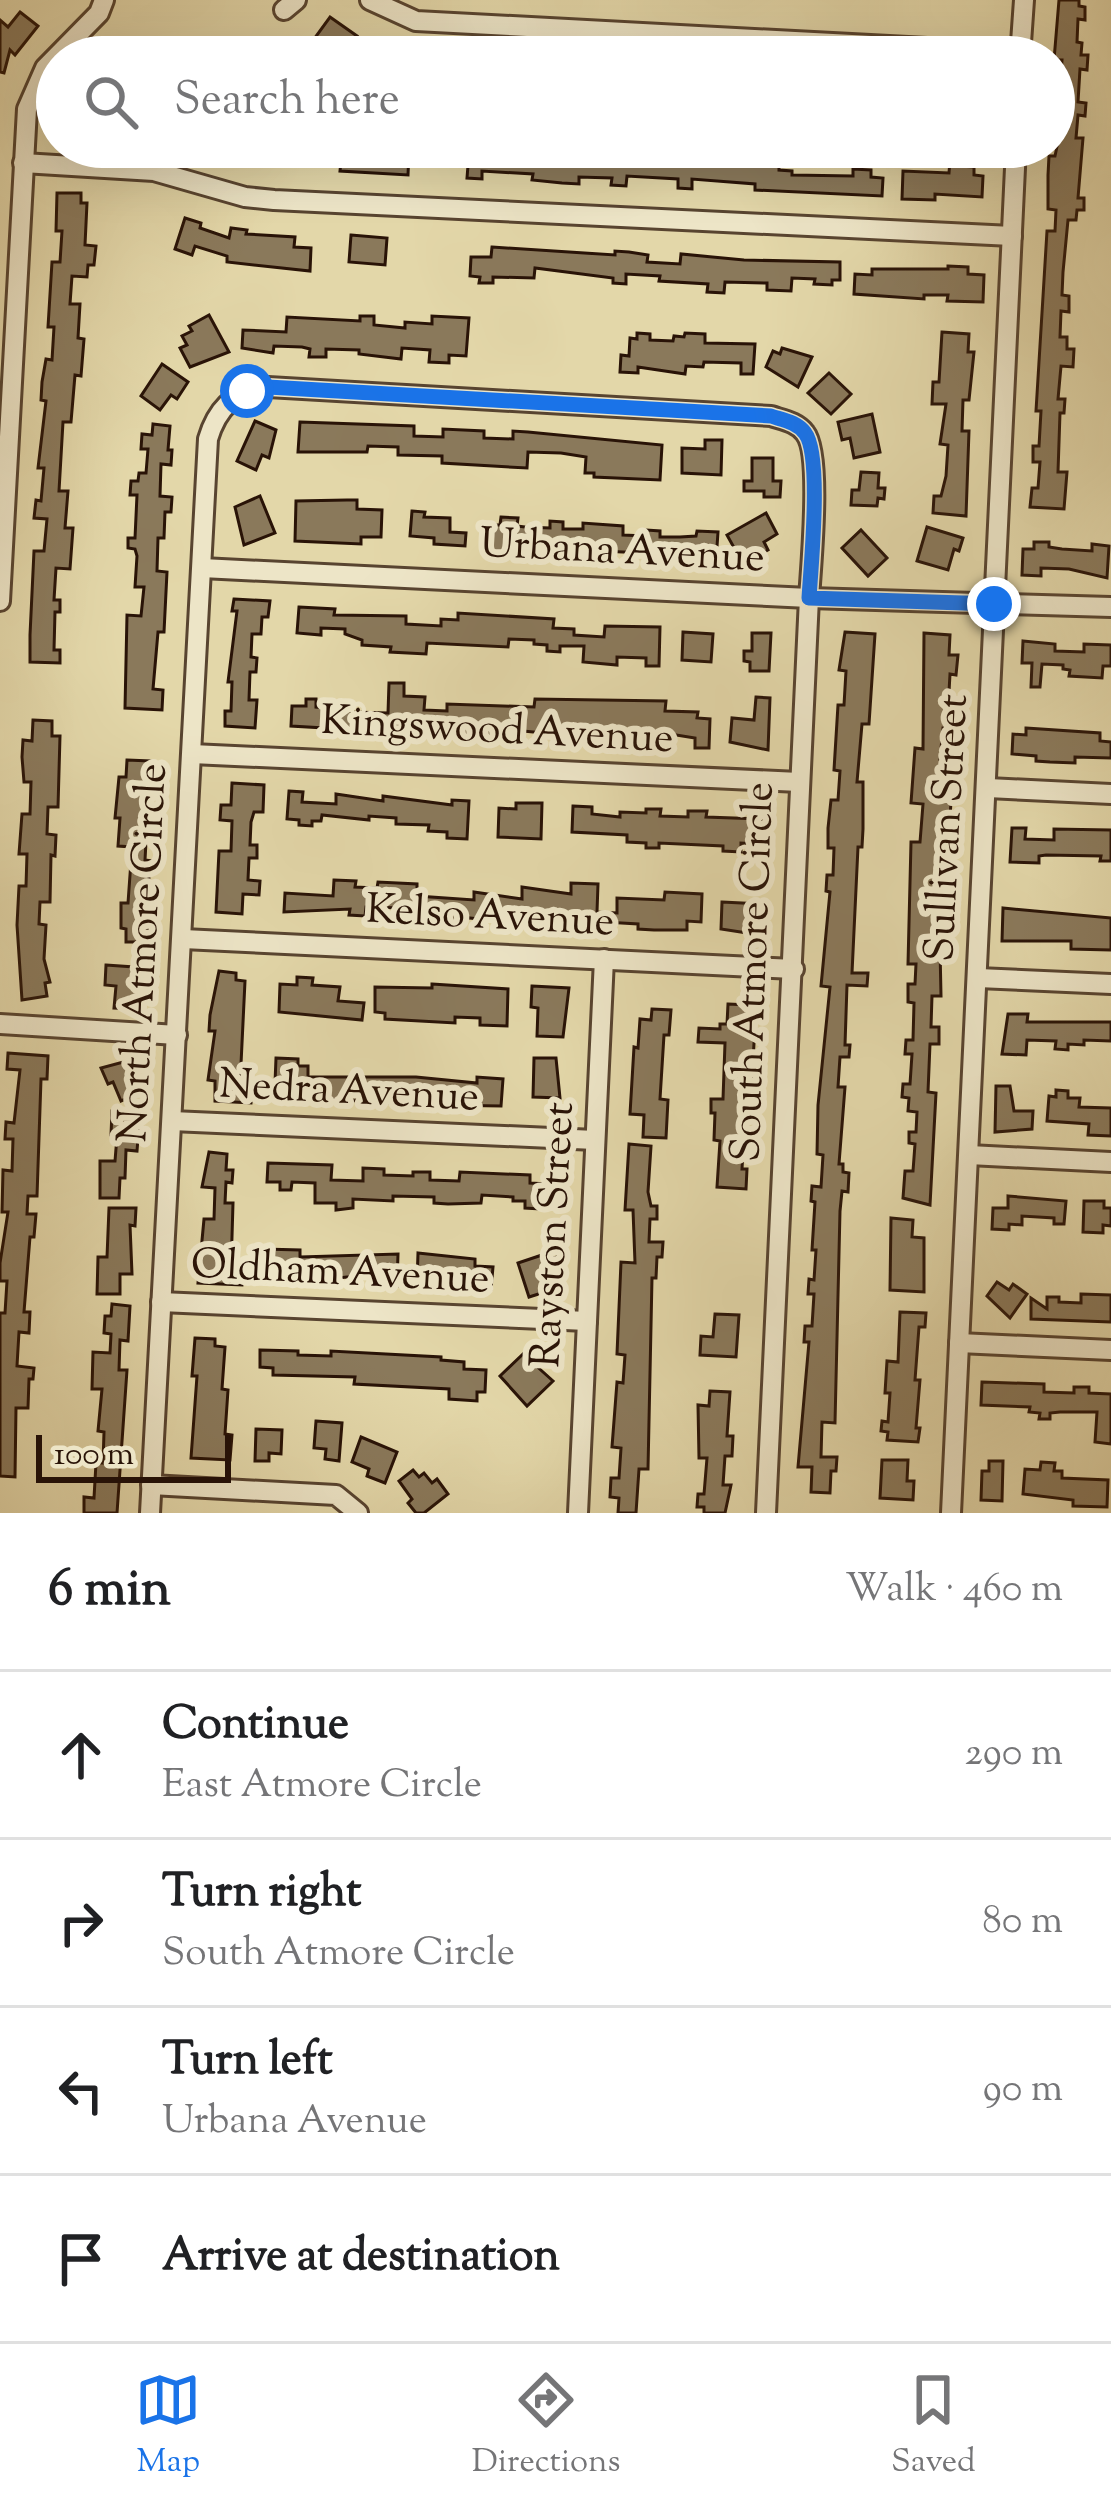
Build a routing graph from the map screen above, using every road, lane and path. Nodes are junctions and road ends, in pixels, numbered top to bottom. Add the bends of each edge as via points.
1 (104, 0) edge
2 (370, 0) edge
3 (1024, 0) edge
4 (74, 36) edge
5 (683, 36) edge
6 (1022, 36) edge
7 (36, 85) edge
8 (22, 164) junction
9 (36, 165) edge
10 (97, 168) edge
11 (1015, 168) edge
12 (1012, 236) junction
13 (228, 402) joint
14 (202, 568) junction
15 (809, 598) junction
16 (0, 601) edge
17 (994, 604) junction
18 (1111, 608) edge
19 (192, 754) junction
20 (799, 782) junction
21 (988, 788) junction
22 (1111, 794) edge
23 (183, 939) junction
24 (604, 959) junction
25 (794, 969) junction
26 (978, 977) junction
27 (1111, 983) edge
28 (0, 1024) edge
29 (177, 1035) junction
30 (172, 1121) junction
31 (595, 1140) junction
32 (969, 1155) junction
33 (1111, 1162) edge
34 (161, 1302) junction
35 (586, 1321) junction
36 (959, 1343) junction
37 (1111, 1350) edge
38 (151, 1485) junction
39 (149, 1513) edge
40 (358, 1513) edge
41 (578, 1513) edge
42 (766, 1513) edge
43 (951, 1513) edge

1 - 4 street
2 - 5 street via 416,21
3 - 6 street
7 - 8 street
8 - 9 street
8 - 16 street
10 - 12 street via 154,171 274,200
11 - 12 street, Sullivan Street
12 - 17 street, Sullivan Street
13 - 14 street, North Atmore Circle via 208,439
13 - 15 street, South Atmore Circle via 258,388 340,391 771,416 796,424 808,435 814,463
14 - 15 street, Urbana Avenue
14 - 19 street, North Atmore Circle
15 - 17 street, Urbana Avenue
15 - 20 street, South Atmore Circle
17 - 18 street, Urbana Avenue
17 - 21 street, Sullivan Street
19 - 20 street, Kingswood Avenue
19 - 23 street, North Atmore Circle
20 - 25 street, South Atmore Circle
21 - 22 street
21 - 26 street, Sullivan Street
23 - 24 street, Kelso Avenue
23 - 29 street, North Atmore Circle
24 - 25 street, Kelso Avenue
24 - 31 street, Rayston Street
25 - 42 street, South Atmore Circle
26 - 27 street
26 - 32 street, Sullivan Street
28 - 29 street
29 - 30 street, North Atmore Circle
30 - 31 street, Nedra Avenue
30 - 34 street, North Atmore Circle
31 - 35 street, Rayston Street
32 - 33 street
32 - 36 street, Sullivan Street
34 - 35 street, Oldham Avenue
34 - 38 street, North Atmore Circle
35 - 41 street, Rayston Street
36 - 37 street
36 - 43 street, Sullivan Street
38 - 39 street, North Atmore Circle
38 - 40 street via 336,1495

